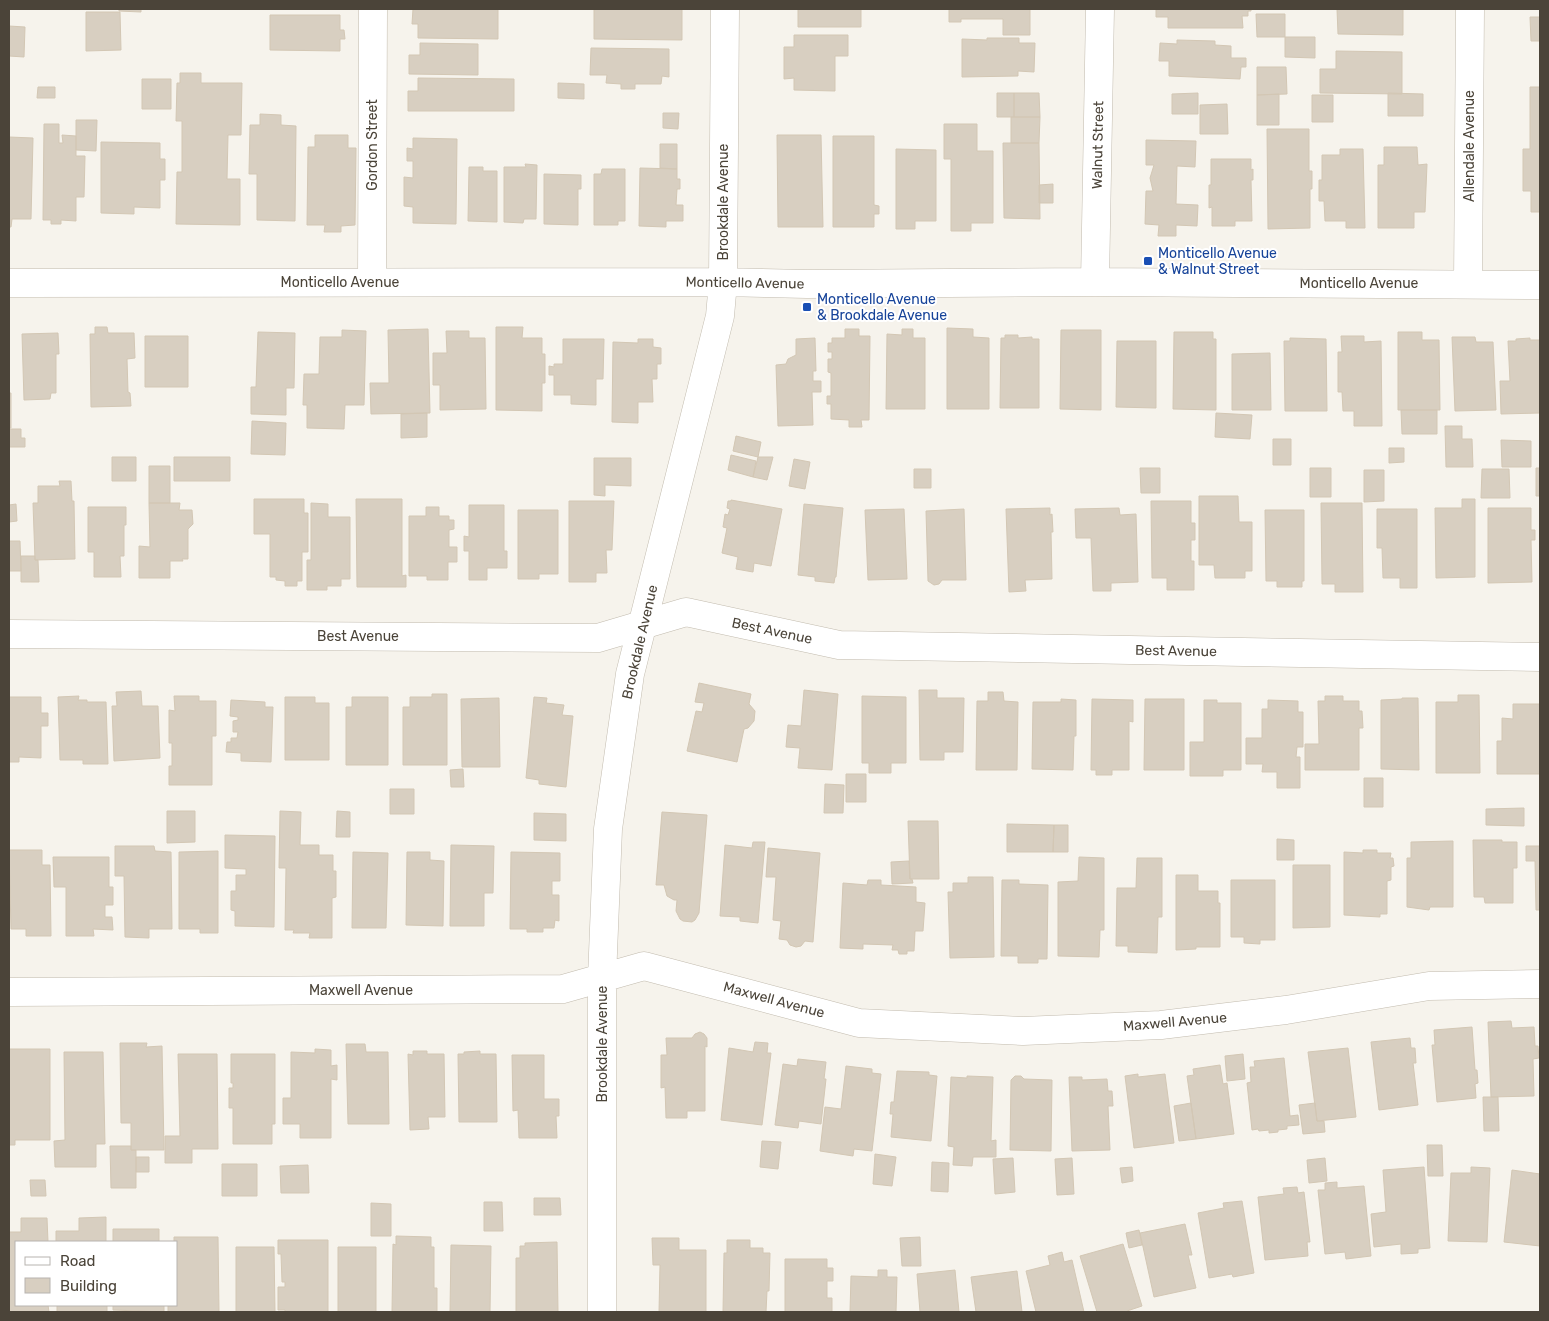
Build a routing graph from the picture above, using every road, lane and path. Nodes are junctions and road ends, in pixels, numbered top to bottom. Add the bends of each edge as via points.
1 (373, 9) edge
2 (725, 9) edge
3 (1100, 9) edge
4 (1470, 9) edge
5 (372, 281) junction
6 (9, 282) edge
7 (723, 282) junction
8 (1095, 282) junction
9 (1468, 284) junction
10 (1540, 285) edge
11 (644, 624) junction
12 (9, 634) edge
13 (1540, 657) edge
14 (602, 978) junction
15 (1540, 984) edge
16 (9, 992) edge
17 (602, 1312) edge

1 - 5 street, Gordon Street
2 - 7 street, Brookdale Avenue
3 - 8 street, Walnut Street
4 - 9 street, Allendale Avenue
5 - 6 street, Monticello Avenue
5 - 7 street, Monticello Avenue
7 - 8 street, Monticello Avenue
7 - 11 street, Brookdale Avenue via 720,316
8 - 9 street, Monticello Avenue
9 - 10 street, Monticello Avenue
11 - 12 street, Best Avenue via 598,638
11 - 13 street, Best Avenue via 686,612 839,645
11 - 14 street, Brookdale Avenue via 630,674 608,829
14 - 15 street, Maxwell Avenue via 644,966 859,1023 1023,1031 1161,1025 1286,1010 1429,986
14 - 16 street, Maxwell Avenue via 564,989
14 - 17 street, Brookdale Avenue

